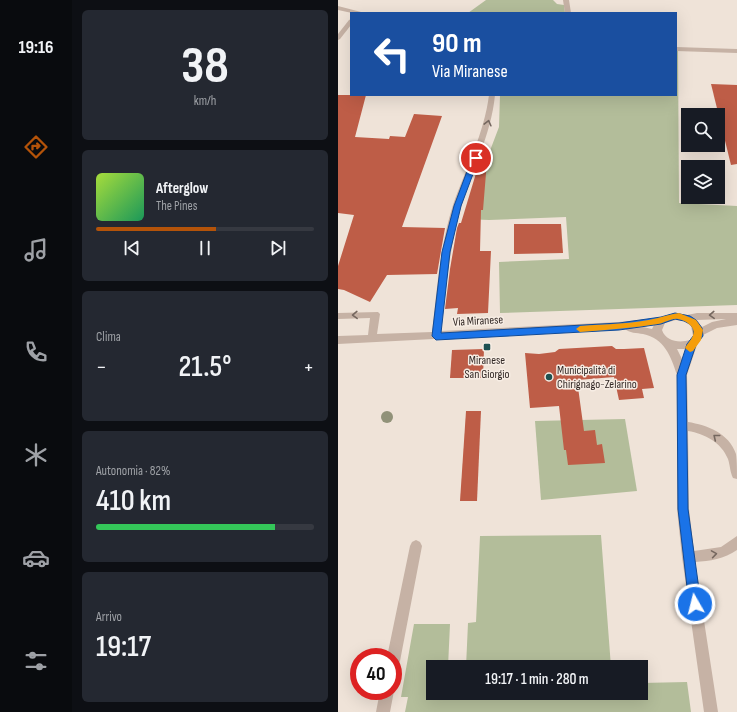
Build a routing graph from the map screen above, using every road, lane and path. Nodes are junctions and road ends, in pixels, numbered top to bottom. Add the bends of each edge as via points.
1 (566, 0) edge
2 (338, 8) edge
3 (354, 12) edge
4 (568, 12) edge
5 (350, 22) edge
6 (338, 38) edge
7 (677, 49) edge
8 (737, 51) edge
9 (492, 96) edge
10 (338, 316) edge
11 (737, 316) edge
12 (687, 318) junction
13 (661, 320) junction
14 (737, 321) edge
15 (619, 326) junction
16 (699, 333) junction
17 (436, 336) junction
18 (372, 339) junction
19 (338, 340) edge
20 (664, 340) junction
21 (692, 344) junction
22 (682, 375) junction
23 (682, 426) junction
24 (737, 474) edge
25 (737, 542) edge
26 (416, 546) dead end
27 (688, 557) junction
28 (396, 648) edge
29 (385, 700) edge
30 (383, 712) edge
31 (711, 712) edge

1 - 4 street
2 - 3 street
5 - 6 street
7 - 8 street
17 -> 9 street via 446,252 457,206 487,126
18 -> 10 street via 375,314
11 -> 12 street, Via Miranese
12 - 13 street, Via Miranese via 675,316
12 - 16 street via 696,325
13 - 15 street, Via Miranese
13 - 20 street via 657,329
14 - 16 street via 715,325
15 - 17 street, Via Miranese
15 - 20 street, Via Miranese via 647,331
16 - 21 street
17 - 18 street, Via Miranese
18 - 19 street, Via Miranese
20 - 21 street, Via Miranese via 683,346
20 - 22 street via 676,356
21 - 22 street
22 - 23 street
24 -> 23 street via 734,458 717,437 704,430
23 - 27 street via 683,509
27 -> 25 street via 724,552
26 - 28 street
27 - 31 street
29 - 30 street

